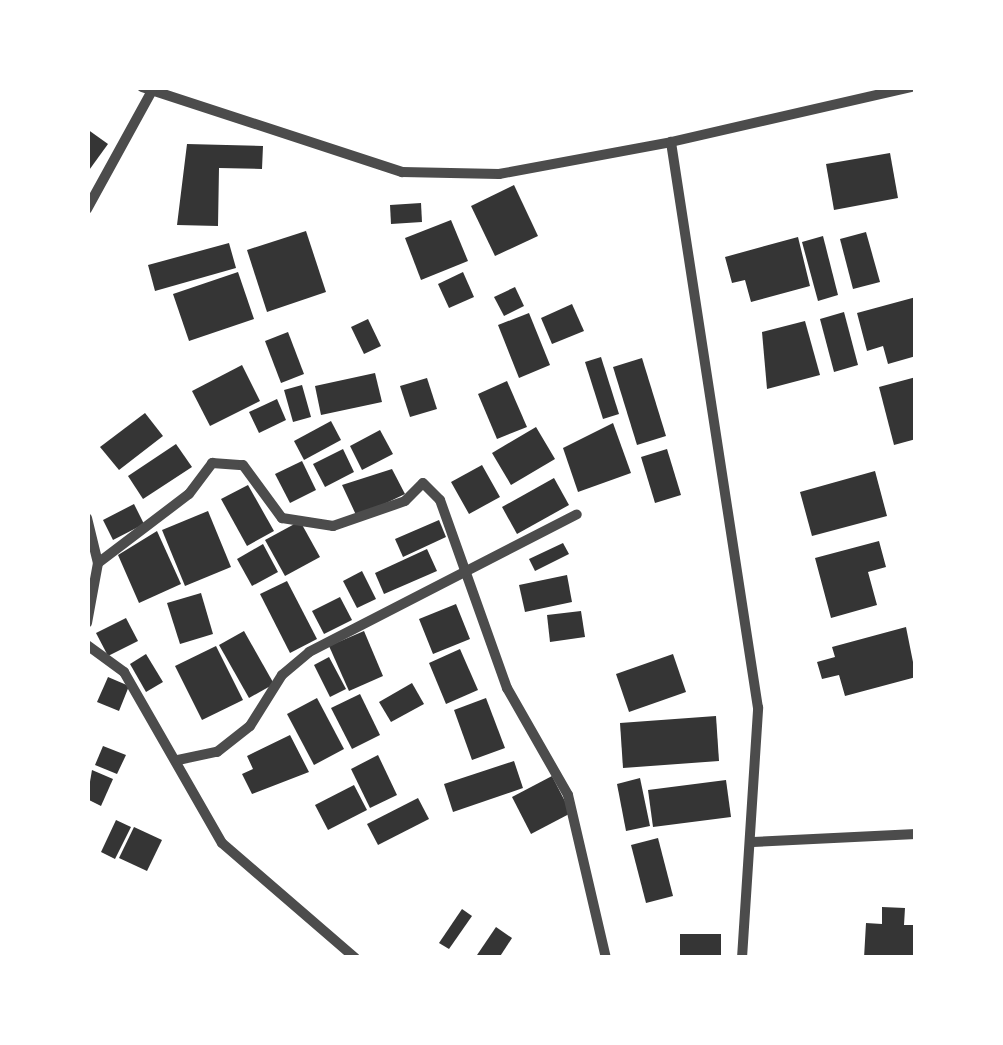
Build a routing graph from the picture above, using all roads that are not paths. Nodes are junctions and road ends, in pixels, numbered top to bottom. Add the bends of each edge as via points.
1 (912, 87) edge
2 (149, 89) edge
3 (671, 142) junction
4 (87, 209) edge
5 (578, 514) dead end
6 (87, 518) edge
7 (98, 562) junction
8 (462, 578) junction
9 (87, 623) edge
10 (87, 645) edge
11 (178, 760) junction
12 (916, 834) edge
13 (753, 842) junction
14 (355, 958) edge
15 (606, 958) edge
16 (742, 958) edge

1 - 3 street
2 - 3 street via 402,172 499,174
2 - 4 street
3 - 13 street via 758,708
5 - 8 street
6 - 7 street
7 - 8 street via 189,494 212,463 243,465 282,518 333,526 405,502 423,483 440,500
7 - 9 street
8 - 11 street via 309,652 282,675 250,726 217,752
8 - 15 street via 507,688 568,795
10 - 11 street via 124,672
11 - 14 street via 222,843
12 - 13 street
13 - 16 street

